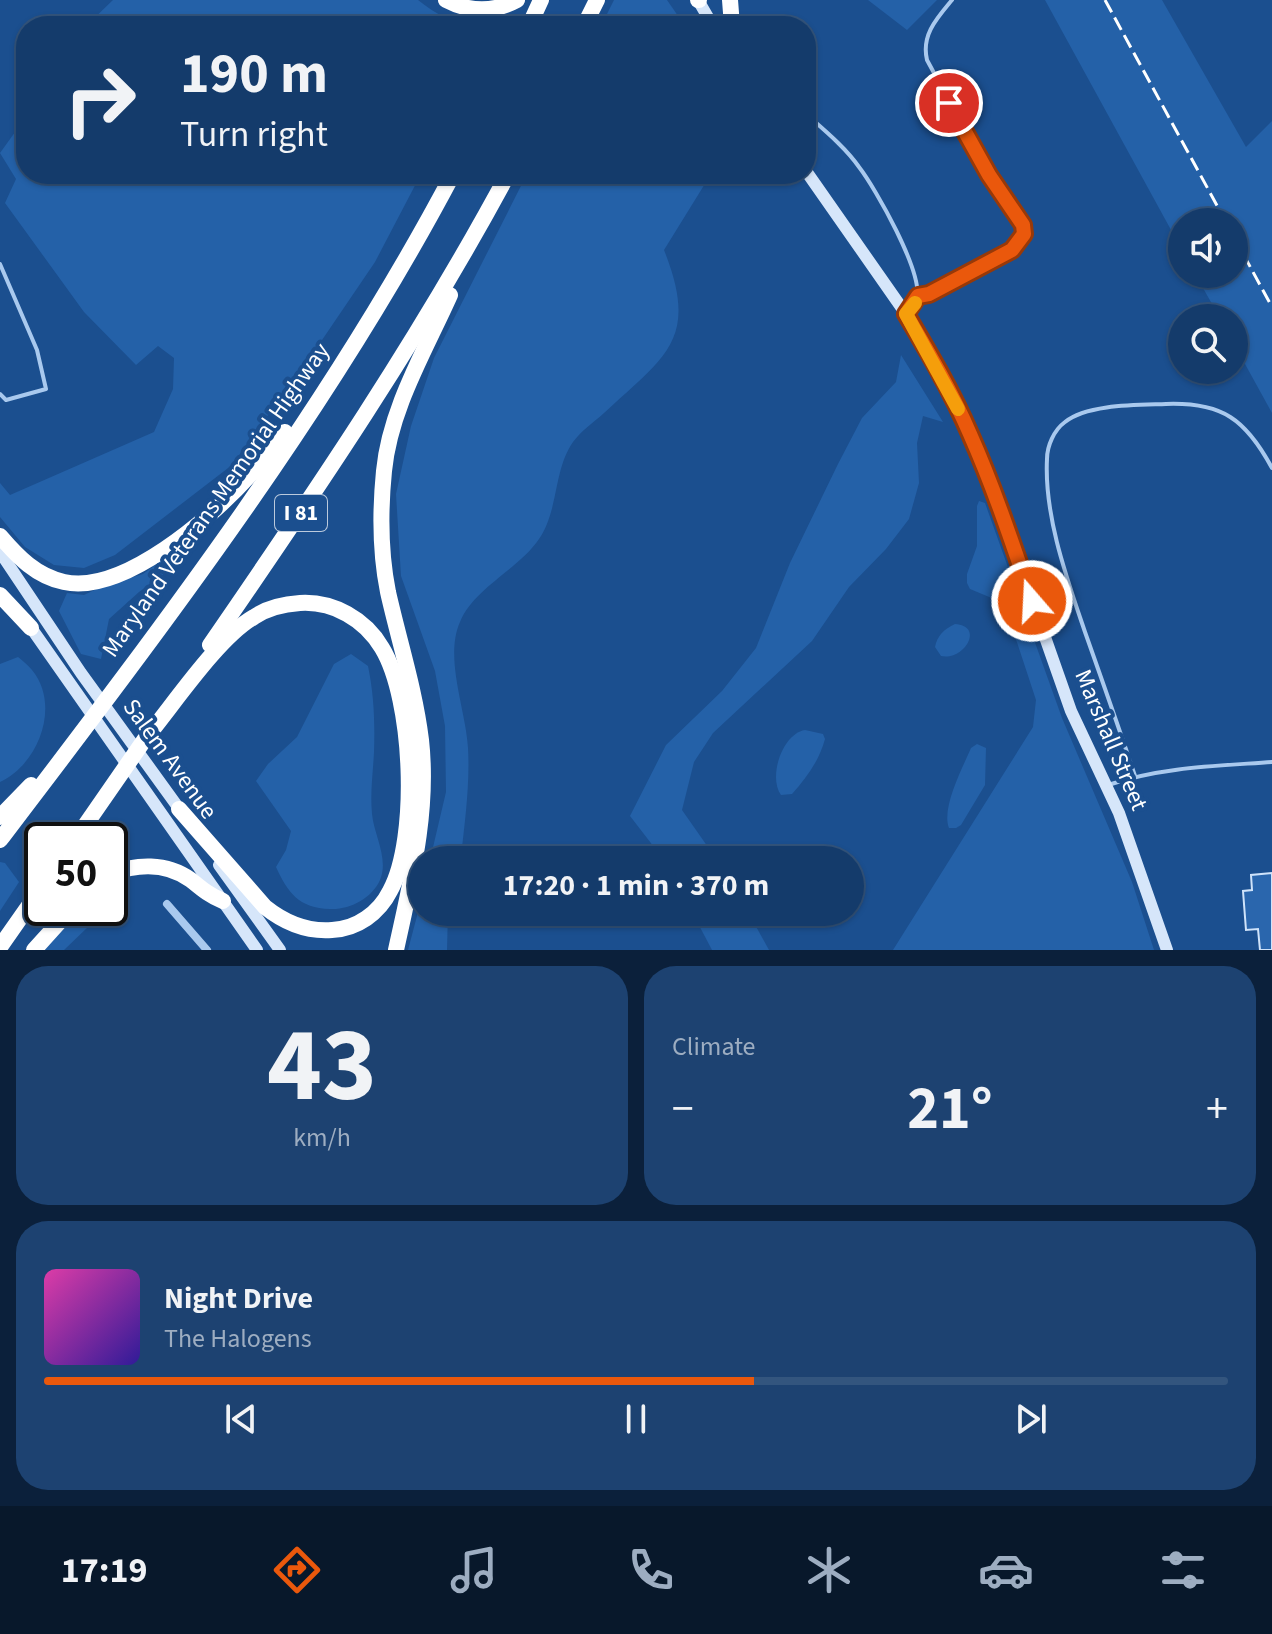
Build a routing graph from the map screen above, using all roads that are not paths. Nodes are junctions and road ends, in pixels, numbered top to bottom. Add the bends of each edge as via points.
1 (446, 0) edge
2 (517, 0) edge
3 (952, 0) edge
4 (816, 124) edge
5 (447, 184) edge
6 (503, 184) edge
7 (815, 184) edge
8 (486, 215) junction
9 (0, 264) edge
10 (918, 296) junction
11 (906, 314) junction
12 (346, 356) junction
13 (0, 394) edge
14 (1272, 468) edge
15 (0, 536) edge
16 (0, 552) edge
17 (0, 583) edge
18 (0, 595) edge
19 (31, 628) junction
20 (87, 726) junction
21 (149, 734) junction
22 (1272, 762) edge
23 (1135, 776) junction
24 (1105, 786) junction
25 (179, 809) junction
26 (0, 817) edge
27 (88, 822) edge
28 (0, 840) edge
29 (128, 869) edge
30 (223, 901) junction
31 (167, 904) dead end
32 (24, 913) edge
33 (56, 926) edge
34 (0, 947) edge
35 (34, 950) edge
36 (207, 950) edge
37 (257, 950) edge
38 (280, 950) edge
39 (396, 950) edge
40 (1167, 950) edge

1 - 2 highway via 481,11
3 - 10 lane via 927,36 927,60 1024,234 1012,250
4 - 10 lane via 858,165 879,196
5 - 12 highway, Maryland Veterans Memorial Highway / I 81
6 - 8 highway, I 81
7 - 11 main road, Marshall Street
8 - 21 highway, I 81 via 377,397
8 - 39 highway via 401,403 384,467 383,561 416,708 423,770 418,848
9 - 13 lane via 37,350 46,389 6,400
10 - 11 lane
11 - 24 main road, Marshall Street via 970,434 1071,711
12 - 15 highway via 250,475 216,509 144,561 101,581 65,583 35,570
12 - 20 highway, Maryland Veterans Memorial Highway / I 81 via 267,476
14 - 23 lane via 1241,424 1223,413 1180,403 1084,413 1066,421 1050,444 1048,485 1066,578
16 - 25 main road, Salem Avenue
17 - 19 main road, Salem Avenue
18 - 19 highway
19 - 30 main road, Salem Avenue
20 - 26 highway
20 - 28 highway, Maryland Veterans Memorial Highway / I 81
21 - 25 highway via 228,637 272,609 328,605 371,633 390,662 406,742 408,808 397,875 381,906 368,917 323,931 278,918
21 - 27 highway, I 81
22 - 23 lane
23 - 24 lane
24 - 40 main road, Marshall Street
25 - 38 main road, Salem Avenue
29 - 30 highway via 155,866 188,878
30 - 37 main road, Salem Avenue
31 - 36 street
32 - 34 highway
33 - 35 highway

